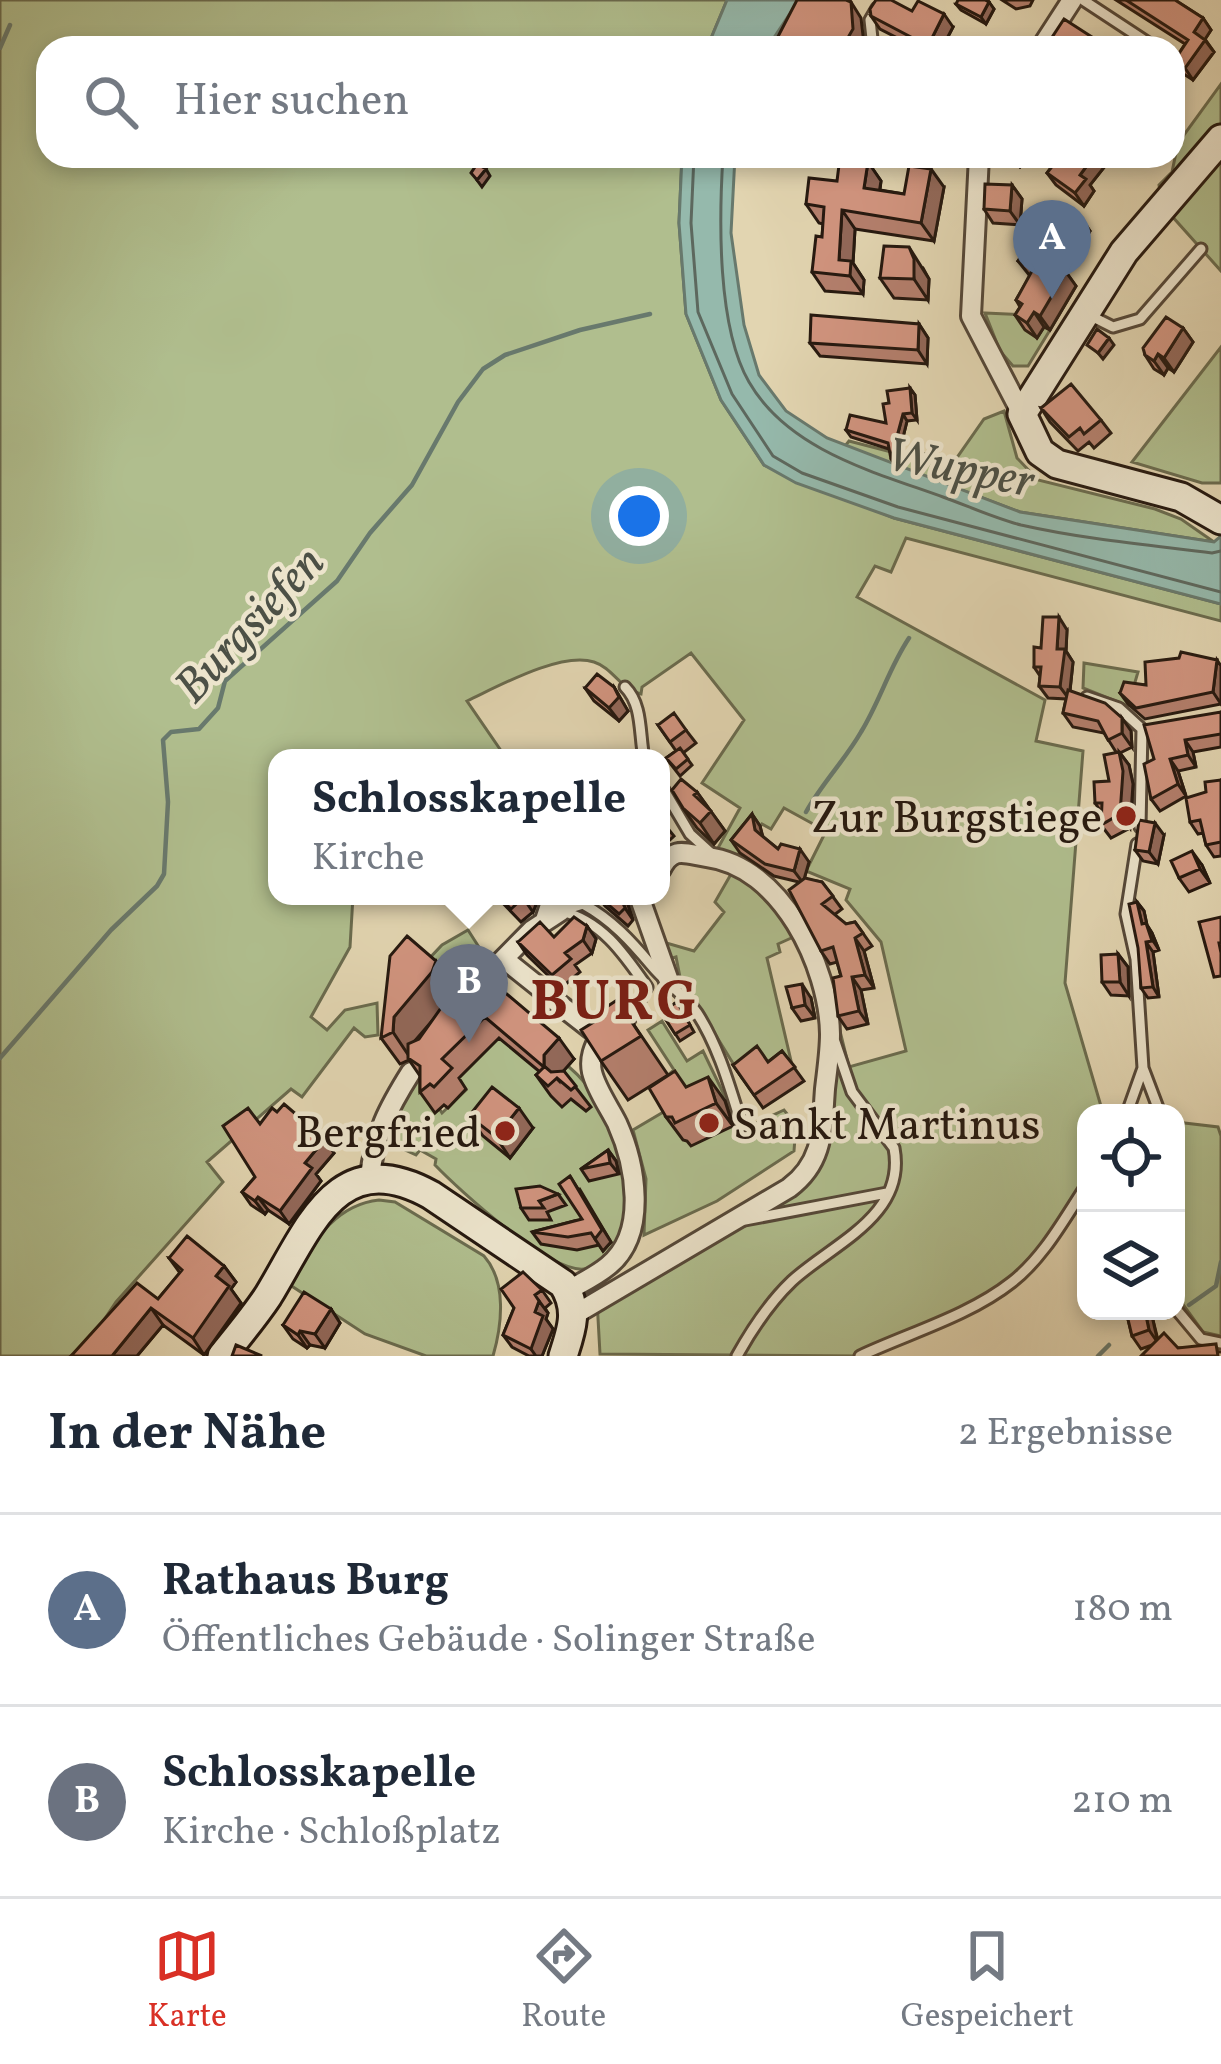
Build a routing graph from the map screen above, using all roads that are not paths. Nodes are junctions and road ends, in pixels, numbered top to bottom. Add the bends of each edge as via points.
1 (1072, 0) edge
2 (1083, 0) edge
3 (880, 4) edge
4 (872, 36) edge
5 (1048, 36) edge
6 (1138, 36) edge
7 (1221, 139) edge
8 (978, 168) edge
9 (1201, 249) dead end
10 (1084, 312) junction
11 (1022, 414) junction
12 (1214, 510) edge
13 (625, 687) dead end
14 (1076, 694) edge
15 (1159, 726) edge
16 (1142, 729) junction
17 (643, 749) edge
18 (670, 800) edge
19 (716, 857) junction
20 (670, 859) edge
21 (580, 905) edge
22 (646, 905) edge
23 (553, 909) edge
24 (504, 958) junction
25 (670, 984) junction
26 (464, 999) edge
27 (830, 1032) junction
28 (600, 1036) junction
29 (592, 1069) junction
30 (1143, 1069) junction
31 (410, 1072) edge
32 (571, 1081) edge
33 (1130, 1104) edge
34 (1157, 1104) edge
35 (742, 1126) dead end
36 (370, 1177) junction
37 (887, 1193) junction
38 (1077, 1200) edge
39 (729, 1223) junction
40 (571, 1303) junction
41 (1185, 1320) edge
42 (1221, 1343) edge
43 (222, 1356) edge
44 (562, 1356) edge
45 (737, 1356) edge
46 (860, 1356) edge

1 - 5 street
2 - 6 lane
3 - 4 lane
7 - 10 main road via 1144,226
8 - 11 street via 971,316
9 - 10 lane via 1140,319 1113,327
10 - 11 main road
11 - 12 main road via 1037,447 1057,464
13 - 17 lane via 637,707
14 - 16 lane via 1119,708
15 - 16 lane
16 - 30 lane via 1141,824 1126,914
18 - 19 lane
19 - 20 street via 678,851
19 - 27 street via 745,870 796,921
21 - 25 lane via 626,934
22 - 25 street
23 - 24 street
23 - 28 lane via 585,917 603,932 646,987 619,1038
24 - 26 street
24 - 28 street
25 - 35 lane via 700,1017
27 - 37 lane via 852,1093 894,1148
27 - 39 street via 821,1147 812,1168
28 - 29 street
29 - 32 street
29 - 40 street via 629,1155 634,1206 620,1254
30 - 33 lane
30 - 34 lane
31 - 36 street via 374,1143
36 - 40 main road via 397,1178 430,1195 549,1272
36 - 43 main road via 326,1204
37 - 39 lane
37 - 45 lane via 871,1221 770,1305
38 - 46 lane via 1013,1281
39 - 40 street
40 - 44 main road
41 - 42 lane via 1201,1339

